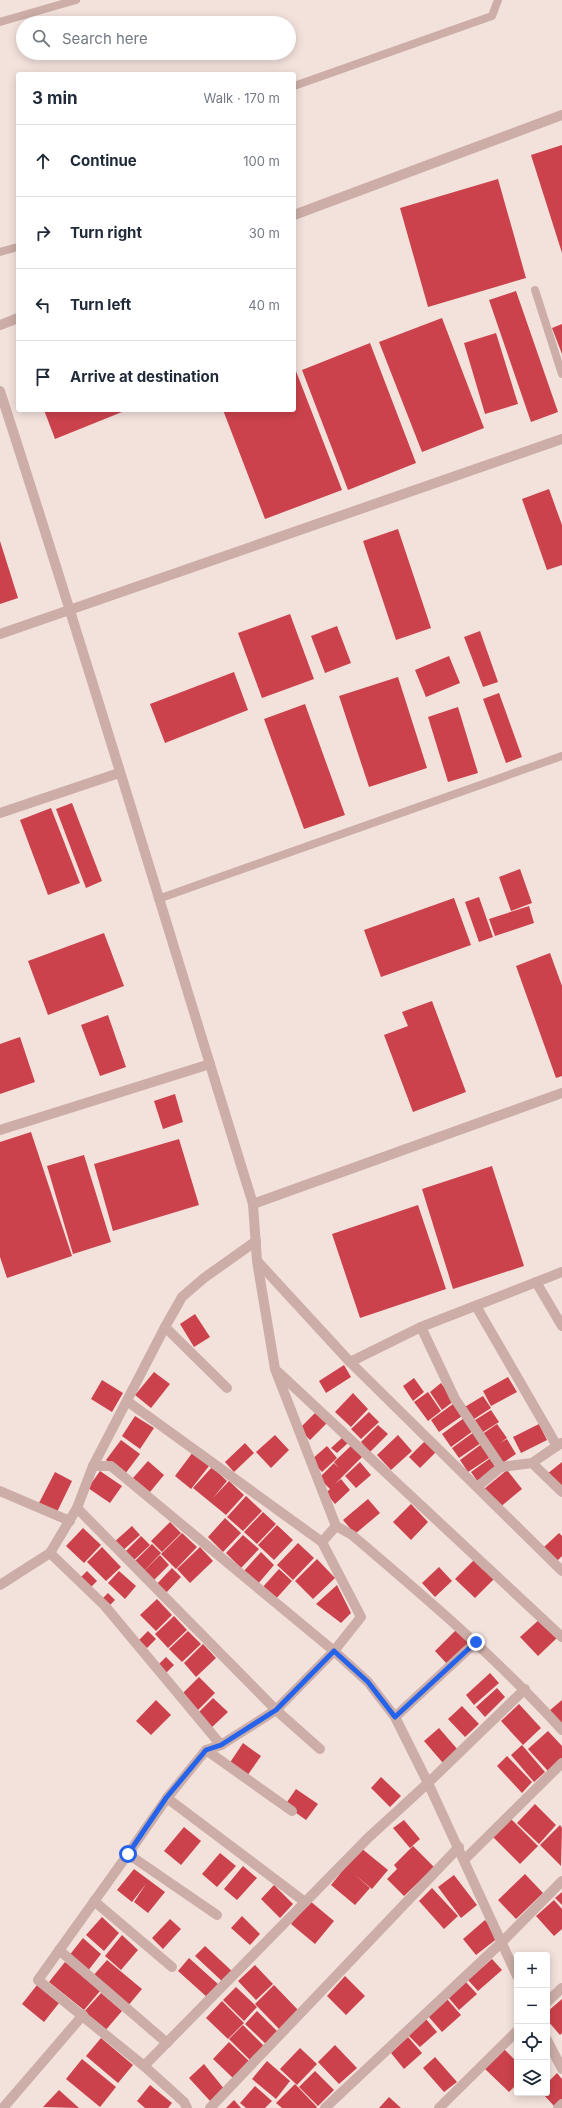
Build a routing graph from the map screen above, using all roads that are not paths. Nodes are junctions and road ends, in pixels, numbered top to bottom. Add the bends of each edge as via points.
1 (76, 0) edge
2 (498, 0) edge
3 (21, 16) edge
4 (16, 17) edge
5 (0, 22) edge
6 (296, 85) edge
7 (562, 115) edge
8 (296, 214) edge
9 (16, 248) edge
10 (0, 252) edge
11 (535, 290) dead end
12 (16, 319) edge
13 (0, 325) edge
14 (562, 374) edge
15 (0, 391) edge
16 (562, 439) edge
17 (72, 611) junction
18 (0, 634) edge
19 (562, 756) edge
20 (119, 773) junction
21 (0, 813) edge
22 (158, 899) junction
23 (210, 1064) junction
24 (562, 1093) edge
25 (0, 1130) edge
26 (253, 1204) junction
27 (256, 1241) junction
28 (257, 1261) junction
29 (562, 1272) edge
30 (536, 1282) junction
31 (476, 1306) junction
32 (562, 1326) edge
33 (165, 1327) junction
34 (421, 1327) junction
35 (350, 1362) junction
36 (275, 1369) junction
37 (227, 1388) dead end
38 (127, 1400) junction
39 (559, 1444) edge
40 (532, 1463) junction
41 (93, 1466) junction
42 (501, 1467) junction
43 (477, 1487) junction
44 (0, 1491) edge
45 (562, 1492) edge
46 (77, 1508) junction
47 (70, 1520) junction
48 (336, 1526) junction
49 (322, 1542) junction
50 (50, 1553) junction
51 (562, 1571) edge
52 (0, 1585) edge
53 (562, 1636) edge
54 (476, 1642) junction
55 (334, 1651) junction
56 (525, 1689) junction
57 (276, 1710) junction
58 (395, 1717) junction
59 (562, 1730) edge
60 (221, 1745) junction
61 (320, 1749) dead end
62 (206, 1750) junction
63 (562, 1763) edge
64 (428, 1782) junction
65 (166, 1798) junction
66 (292, 1811) dead end
67 (459, 1847) junction
68 (128, 1854) junction
69 (464, 1860) junction
70 (562, 1880) edge
71 (94, 1902) junction
72 (305, 1902) junction
73 (217, 1915) dead end
74 (502, 1942) junction
75 (59, 1950) junction
76 (172, 1967) dead end
77 (514, 1969) edge
78 (562, 1988) edge
79 (550, 1999) edge
80 (83, 2016) junction
81 (514, 2034) edge
82 (167, 2043) junction
83 (550, 2046) edge
84 (144, 2066) junction
85 (562, 2069) edge
86 (562, 2104) edge
87 (183, 2106) edge
88 (3, 2108) edge
89 (210, 2108) edge
90 (325, 2108) edge
91 (440, 2108) edge
92 (558, 2108) edge

1 - 3 lane
2 - 6 lane via 492,16
4 - 5 lane
7 - 8 street
9 - 10 lane
11 - 14 lane
12 - 13 street
15 - 17 street
16 - 17 street
17 - 18 street
17 - 20 street
19 - 22 lane
20 - 21 street
20 - 22 street
22 - 23 street
23 - 25 street
23 - 26 street
24 - 26 street
26 - 27 street
27 - 28 street
27 - 33 street via 182,1297
28 - 35 street
28 - 36 street
29 - 30 street
30 - 31 street
30 - 32 street
31 - 34 street
31 - 39 street
33 - 37 street
33 - 38 street
34 - 35 street
34 - 42 street via 455,1399
35 - 43 street
36 - 48 street
36 - 53 street
38 - 41 street
38 - 49 street
39 - 40 street
40 - 42 street
40 - 45 street
41 - 46 street
41 - 55 street via 111,1466
42 - 43 street
43 - 51 street
44 - 47 street
46 - 47 street
46 - 57 street
47 - 50 street
48 - 49 street
48 - 54 street via 352,1535
49 - 55 street via 361,1616
50 - 52 street
50 - 60 street via 105,1606
54 - 56 street
54 - 58 street
55 - 57 street
55 - 58 street via 368,1682
56 - 59 street
56 - 64 street
57 - 60 street
57 - 61 street
58 - 64 street
60 - 62 street
62 - 65 street
62 - 66 street
63 - 69 street
64 - 67 street
64 - 72 street
65 - 68 street
65 - 72 street
67 - 69 street
67 - 89 street
68 - 71 street
68 - 73 street
69 - 74 street
70 - 74 street
71 - 75 street
71 - 76 street
72 - 82 street
74 - 77 street
74 - 90 street
75 - 80 street via 38,1980
75 - 82 street
78 - 79 street
80 - 84 street
80 - 88 street
81 - 91 street
82 - 84 street
83 - 85 street
84 - 87 street
86 - 92 street

